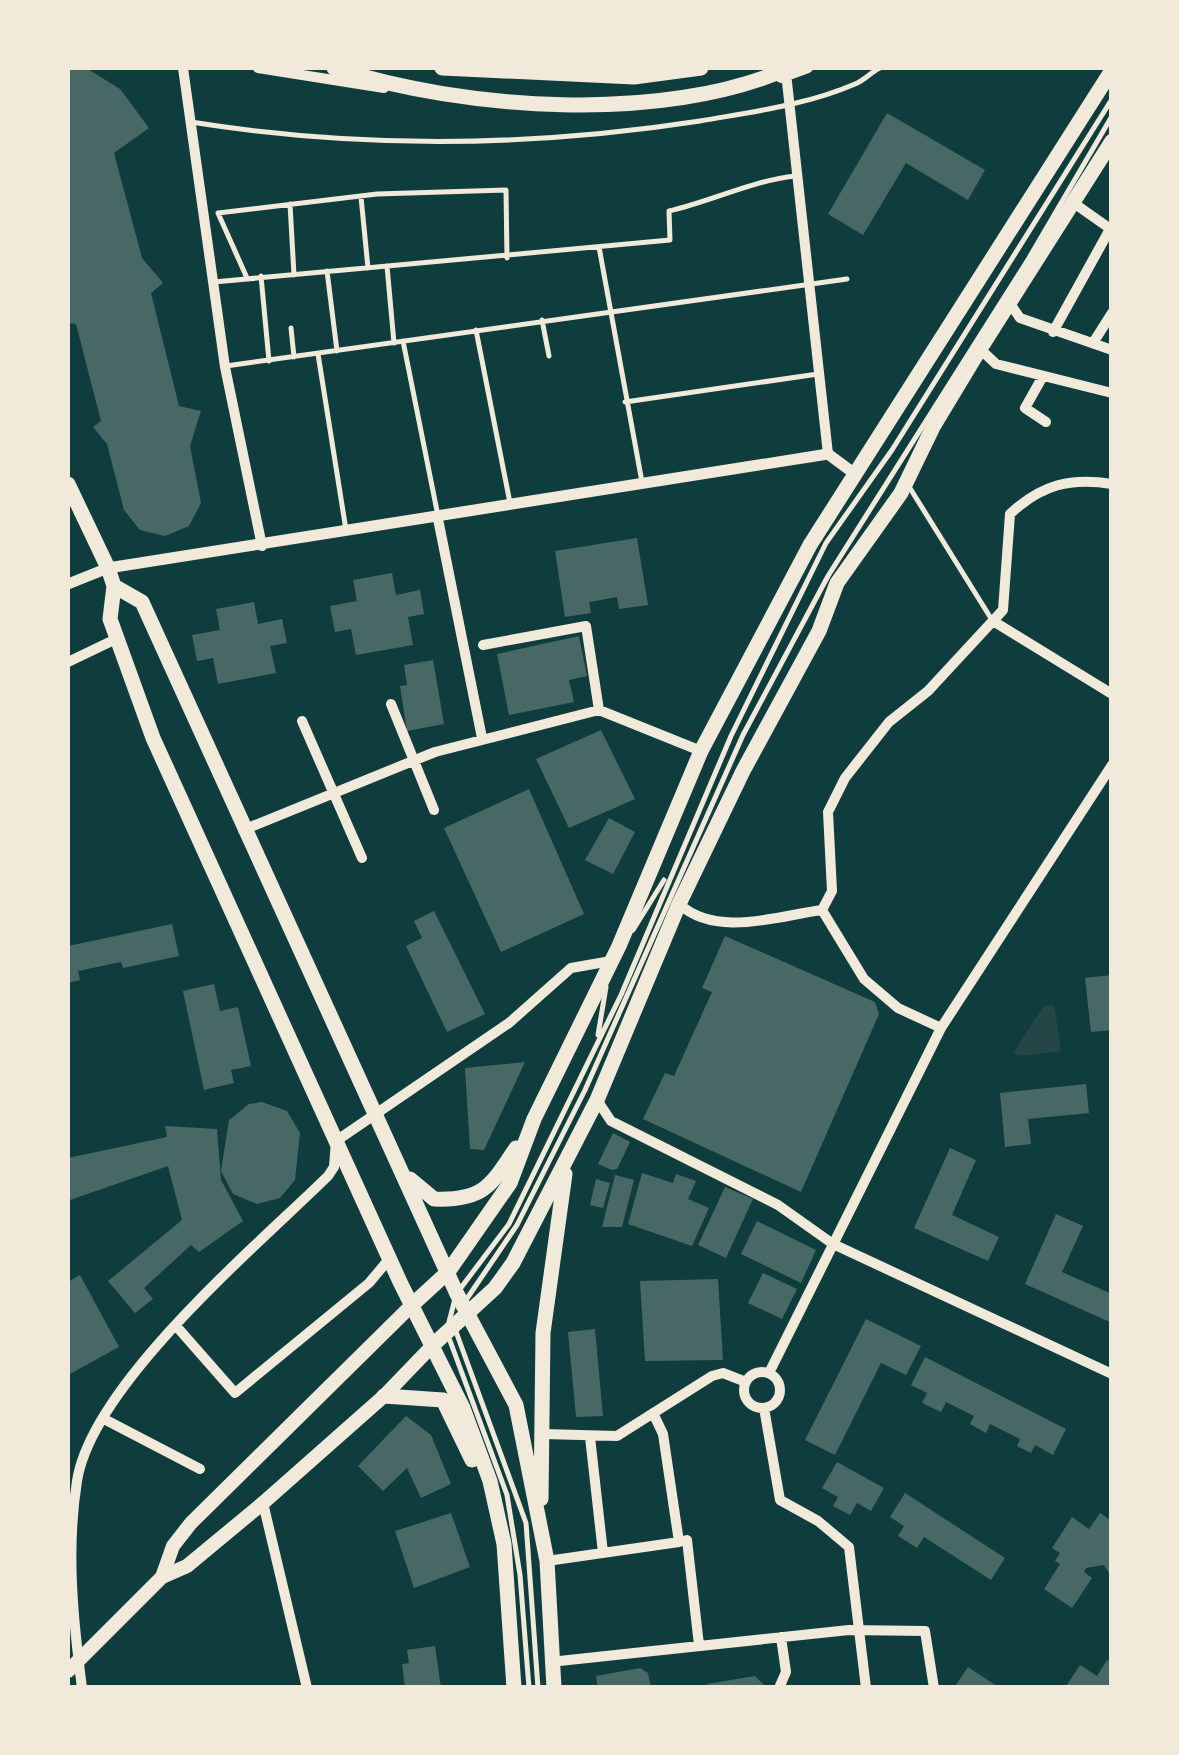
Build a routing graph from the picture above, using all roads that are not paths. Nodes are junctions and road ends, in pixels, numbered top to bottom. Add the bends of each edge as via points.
1 (182, 68) edge
2 (258, 68) edge
3 (334, 68) edge
4 (442, 68) edge
5 (512, 68) edge
6 (659, 68) edge
7 (701, 68) edge
8 (808, 68) edge
9 (880, 68) edge
10 (1112, 70) edge
11 (787, 71) edge
12 (1112, 99) edge
13 (790, 103) junction
14 (1112, 116) edge
15 (190, 122) junction
16 (1112, 141) edge
17 (798, 176) junction
18 (362, 197) junction
19 (290, 204) junction
20 (1074, 204) junction
21 (1111, 230) edge
22 (599, 248) junction
23 (507, 258) junction
24 (387, 265) junction
25 (368, 268) junction
26 (327, 271) junction
27 (294, 274) junction
28 (261, 276) junction
29 (247, 278) junction
30 (847, 279) dead end
31 (213, 282) junction
32 (809, 286) junction
33 (1012, 305) junction
34 (610, 311) junction
35 (1112, 313) edge
36 (542, 320) junction
37 (291, 328) dead end
38 (476, 330) junction
39 (1053, 332) junction
40 (403, 342) junction
41 (394, 343) junction
42 (1093, 343) junction
43 (980, 348) junction
44 (1112, 350) edge
45 (337, 351) junction
46 (318, 354) junction
47 (549, 356) dead end
48 (294, 357) junction
49 (268, 361) junction
50 (225, 366) junction
51 (818, 374) junction
52 (1043, 376) junction
53 (1112, 393) edge
54 (626, 402) junction
55 (1046, 422) dead end
56 (828, 454) junction
57 (855, 474) junction
58 (642, 482) junction
59 (907, 482) junction
60 (68, 484) edge
61 (1112, 484) edge
62 (510, 506) junction
63 (438, 518) junction
64 (347, 533) junction
65 (262, 546) junction
66 (108, 568) junction
67 (68, 584) edge
68 (114, 586) junction
69 (993, 620) junction
70 (116, 639) junction
71 (484, 645) dead end
72 (68, 662) edge
73 (1112, 694) edge
74 (391, 704) dead end
75 (598, 710) junction
76 (302, 721) dead end
77 (482, 738) junction
78 (702, 750) junction
79 (414, 760) junction
80 (1112, 765) edge
81 (334, 794) junction
82 (434, 810) dead end
83 (243, 830) junction
84 (362, 858) dead end
85 (676, 860) junction
86 (680, 904) junction
87 (822, 910) junction
88 (620, 946) junction
89 (611, 961) junction
90 (941, 1028) junction
91 (596, 1043) junction
92 (597, 1100) junction
93 (376, 1116) junction
94 (534, 1119) junction
95 (336, 1140) junction
96 (568, 1156) junction
97 (403, 1170) junction
98 (833, 1244) junction
99 (390, 1258) junction
100 (448, 1272) junction
101 (412, 1306) junction
102 (460, 1312) junction
103 (176, 1327) junction
104 (434, 1344) junction
105 (770, 1373) junction
106 (1112, 1374) edge
107 (746, 1382) junction
108 (384, 1396) junction
109 (764, 1408) junction
110 (653, 1414) junction
111 (104, 1420) junction
112 (544, 1434) junction
113 (590, 1437) junction
114 (68, 1461) edge
115 (81, 1467) junction
116 (200, 1470) dead end
117 (263, 1503) junction
118 (540, 1523) junction
119 (71, 1538) edge
120 (679, 1542) junction
121 (504, 1544) junction
122 (603, 1553) junction
123 (547, 1561) junction
124 (162, 1577) junction
125 (860, 1630) junction
126 (782, 1637) junction
127 (699, 1645) junction
128 (550, 1662) junction
129 (73, 1666) edge
130 (82, 1688) edge
131 (307, 1688) edge
132 (514, 1688) edge
133 (529, 1688) edge
134 (538, 1688) edge
135 (554, 1688) edge
136 (779, 1688) edge
137 (866, 1688) edge
138 (934, 1688) edge

1 - 15 street
2 - 11 street via 572,112 677,105
3 - 11 main road via 493,99 586,108 710,92
4 - 7 main road via 634,77
5 - 6 main road
8 - 11 street
9 - 13 lane via 860,82
10 - 57 main road
11 - 13 street
12 - 85 lane via 892,450 826,543
13 - 15 lane via 597,137 424,144
13 - 17 street
14 - 102 lane via 828,576 744,735 626,1003 526,1208
15 - 31 street
16 - 20 main road
17 - 22 lane via 758,180 668,211 670,240
17 - 32 street
18 - 19 lane
18 - 23 lane via 506,190
18 - 25 lane
19 - 27 lane
19 - 29 lane via 218,212
20 - 21 street
20 - 33 main road
21 - 39 street
22 - 23 lane
22 - 34 lane
23 - 24 lane
24 - 25 lane
24 - 41 lane
25 - 26 lane
26 - 27 lane
26 - 45 lane
27 - 28 lane
28 - 29 lane
28 - 49 lane
29 - 31 lane
30 - 32 lane
31 - 50 street
32 - 34 lane
32 - 51 street
33 - 39 street via 1020,318
33 - 43 main road
34 - 36 lane
34 - 54 lane
35 - 42 street
36 - 38 lane
36 - 47 lane
37 - 48 lane
38 - 40 lane
38 - 62 lane
39 - 42 street
40 - 41 lane
40 - 63 lane
41 - 45 lane
42 - 44 street
43 - 52 street via 996,364
43 - 59 main road
45 - 46 lane
46 - 48 lane
46 - 64 lane
48 - 49 lane
49 - 50 lane
50 - 65 street
51 - 54 lane
51 - 56 street
52 - 53 street
52 - 55 street via 1025,408
54 - 58 lane
56 - 57 street
56 - 58 street
57 - 78 main road
58 - 62 street
59 - 69 lane
59 - 86 main road via 837,584
60 - 66 main road
61 - 69 street via 1080,479 1034,492 1010,514 1002,610
62 - 63 street
63 - 64 street
63 - 77 street
64 - 65 street
65 - 66 street
66 - 67 street
66 - 68 main road
68 - 70 main road via 110,619
68 - 83 main road via 142,602
69 - 73 street
69 - 87 street via 928,691 888,722 845,778 828,812 832,891
70 - 72 street
70 - 95 main road via 153,738
71 - 75 street via 585,622
74 - 79 street
75 - 77 street
75 - 78 street
76 - 81 street
77 - 79 street
78 - 88 main road
79 - 81 street
79 - 82 street
80 - 90 street
81 - 83 street
81 - 84 street
83 - 93 main road
85 - 88 lane
85 - 91 lane
86 - 87 street via 694,917 729,924
86 - 92 main road
87 - 90 street via 864,980 898,1008
88 - 89 main road
89 - 91 lane
89 - 93 street via 571,968 509,1022
89 - 94 main road
90 - 98 street
91 - 102 lane
92 - 96 main road
92 - 98 street via 611,1121 778,1205
93 - 95 street
93 - 97 main road
94 - 97 main road via 492,1184 474,1196 434,1198
94 - 100 main road via 510,1184
95 - 99 main road
95 - 103 street via 328,1176
96 - 102 main road via 513,1263
96 - 112 main road via 542,1333
97 - 100 main road
98 - 105 street
98 - 106 street
99 - 101 main road
99 - 103 street via 369,1283 235,1393
100 - 101 main road
100 - 102 main road
101 - 104 main road
101 - 124 main road via 191,1523
102 - 104 main road
102 - 118 main road via 516,1404
102 - 133 lane via 451,1346 507,1495
102 - 134 lane via 457,1336 526,1523
103 - 111 street
104 - 108 main road
104 - 121 main road via 490,1481
105 - 107 street
105 - 109 street via 779,1392
107 - 109 street via 745,1397
107 - 110 street via 712,1376
108 - 117 main road
108 - 121 main road via 444,1400
109 - 125 street via 780,1500 849,1547
110 - 113 street via 617,1436
110 - 120 street via 663,1434
111 - 115 street
111 - 116 street
112 - 113 street
112 - 118 main road
113 - 122 street
114 - 115 street
115 - 119 street
117 - 124 main road via 187,1566
117 - 131 street
118 - 123 main road
119 - 129 street
120 - 122 street
120 - 127 street via 688,1540
121 - 132 main road
122 - 123 street
123 - 128 main road
124 - 129 main road
125 - 126 street
125 - 137 street
125 - 138 street via 925,1631
126 - 127 street
126 - 136 street via 786,1672
127 - 128 street
128 - 135 main road
129 - 130 street

